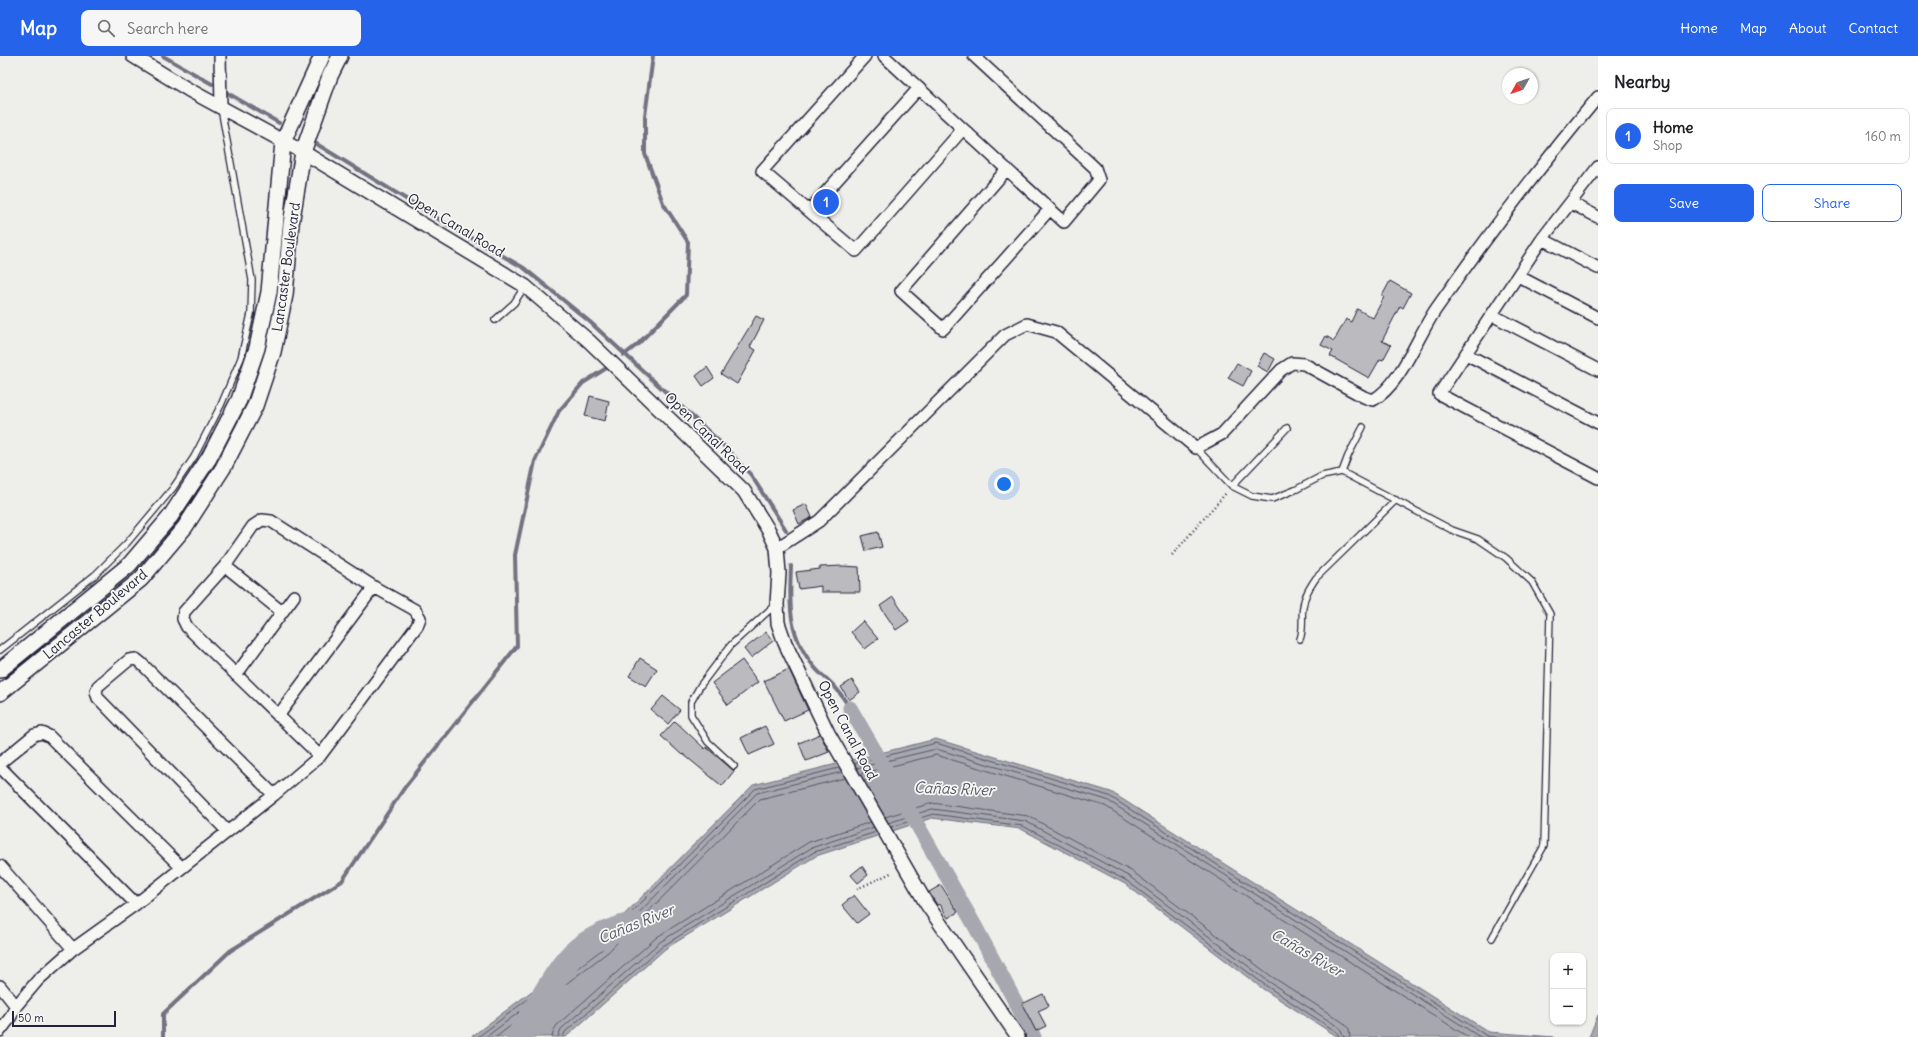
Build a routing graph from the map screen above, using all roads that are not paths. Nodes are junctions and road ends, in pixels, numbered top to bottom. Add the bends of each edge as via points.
1 (133, 56) edge
2 (220, 56) edge
3 (322, 56) edge
4 (340, 56) edge
5 (865, 56) edge
6 (884, 56) edge
7 (974, 56) edge
8 (919, 88) junction
9 (1598, 97) edge
10 (221, 106) junction
11 (963, 129) junction
12 (283, 142) junction
13 (303, 152) junction
14 (1598, 166) edge
15 (1007, 169) junction
16 (1571, 203) junction
17 (1050, 209) junction
18 (809, 211) junction
19 (1598, 217) edge
20 (1542, 239) junction
21 (1598, 268) edge
22 (1518, 276) junction
23 (525, 286) junction
24 (1492, 315) junction
25 (1598, 318) edge
26 (495, 320) dead end
27 (1466, 354) junction
28 (1598, 370) edge
29 (1598, 423) edge
30 (1363, 427) dead end
31 (1287, 428) dead end
32 (1196, 448) junction
33 (1342, 472) junction
34 (1598, 478) edge
35 (1232, 486) junction
36 (1396, 500) junction
37 (777, 548) junction
38 (224, 566) junction
39 (374, 587) junction
40 (294, 596) dead end
41 (777, 604) junction
42 (282, 612) junction
43 (1300, 639) dead end
44 (0, 650) edge
45 (0, 670) edge
46 (236, 675) junction
47 (0, 693) edge
48 (278, 716) junction
49 (320, 756) junction
50 (0, 763) edge
51 (734, 766) dead end
52 (0, 767) edge
53 (274, 795) junction
54 (227, 831) junction
55 (0, 866) edge
56 (181, 867) junction
57 (136, 904) junction
58 (1492, 938) dead end
59 (73, 949) junction
60 (0, 986) edge
61 (16, 1006) junction
62 (0, 1031) edge
63 (1018, 1037) edge

1 - 10 street, Open Canal Road
2 - 10 street
3 - 12 main road, Lancaster Boulevard
4 - 13 main road, Lancaster Boulevard via 330,76
5 - 18 street via 762,171
6 - 8 street
7 - 17 street via 1094,168 1099,180 1064,222
8 - 11 street
8 - 18 street
9 - 32 street via 1555,148 1435,310 1392,385 1381,396 1373,400 1364,397 1304,364 1292,363 1281,370 1222,434
10 - 12 street, Open Canal Road
10 - 44 lane via 252,280 251,314 241,358 198,450 173,488 127,543 95,575
11 - 15 street
11 - 18 street via 856,252
12 - 13 street, Open Canal Road
12 - 45 main road, Lancaster Boulevard via 269,292 257,348 239,400 208,458 170,517 128,565
13 - 23 street, Open Canal Road
13 - 47 main road, Lancaster Boulevard via 285,295 274,352 255,406 223,468 185,527 141,579
14 - 16 street
15 - 17 street
15 - 17 street via 901,291 942,329
16 - 19 street
16 - 20 street
20 - 21 street
20 - 22 street
22 - 24 street
22 - 25 street
23 - 26 lane via 514,303
23 - 37 street, Open Canal Road via 589,341 744,491
24 - 27 street
24 - 28 street
27 - 29 street
27 - 34 street via 1439,394
30 - 33 lane
31 - 35 lane
32 - 35 lane
32 - 37 street via 1056,332 1027,324 1005,335 819,521
33 - 35 lane via 1322,476 1272,499 1252,496
33 - 36 lane
36 - 43 lane via 1313,583 1302,607
36 - 58 lane via 1452,530 1478,539 1506,558 1532,582 1550,614 1544,846
37 - 41 street, Open Canal Road
38 - 39 street via 253,526 262,520 271,521
38 - 42 street
38 - 46 street via 184,612 182,619
39 - 48 street
39 - 49 street via 415,610 420,618 417,626
40 - 42 street
41 - 51 lane via 730,645 691,702 691,715 708,742
41 - 63 street, Open Canal Road via 778,623 785,643 828,733 945,932
42 - 46 street
46 - 48 street
48 - 49 street
49 - 53 street
50 - 56 street via 34,735 42,732 49,736
52 - 57 street
53 - 54 street
53 - 54 street via 141,663 129,660 98,686 98,698
54 - 56 street
55 - 59 street
56 - 57 street
57 - 59 street
59 - 61 street via 38,980
60 - 61 street
61 - 62 street

